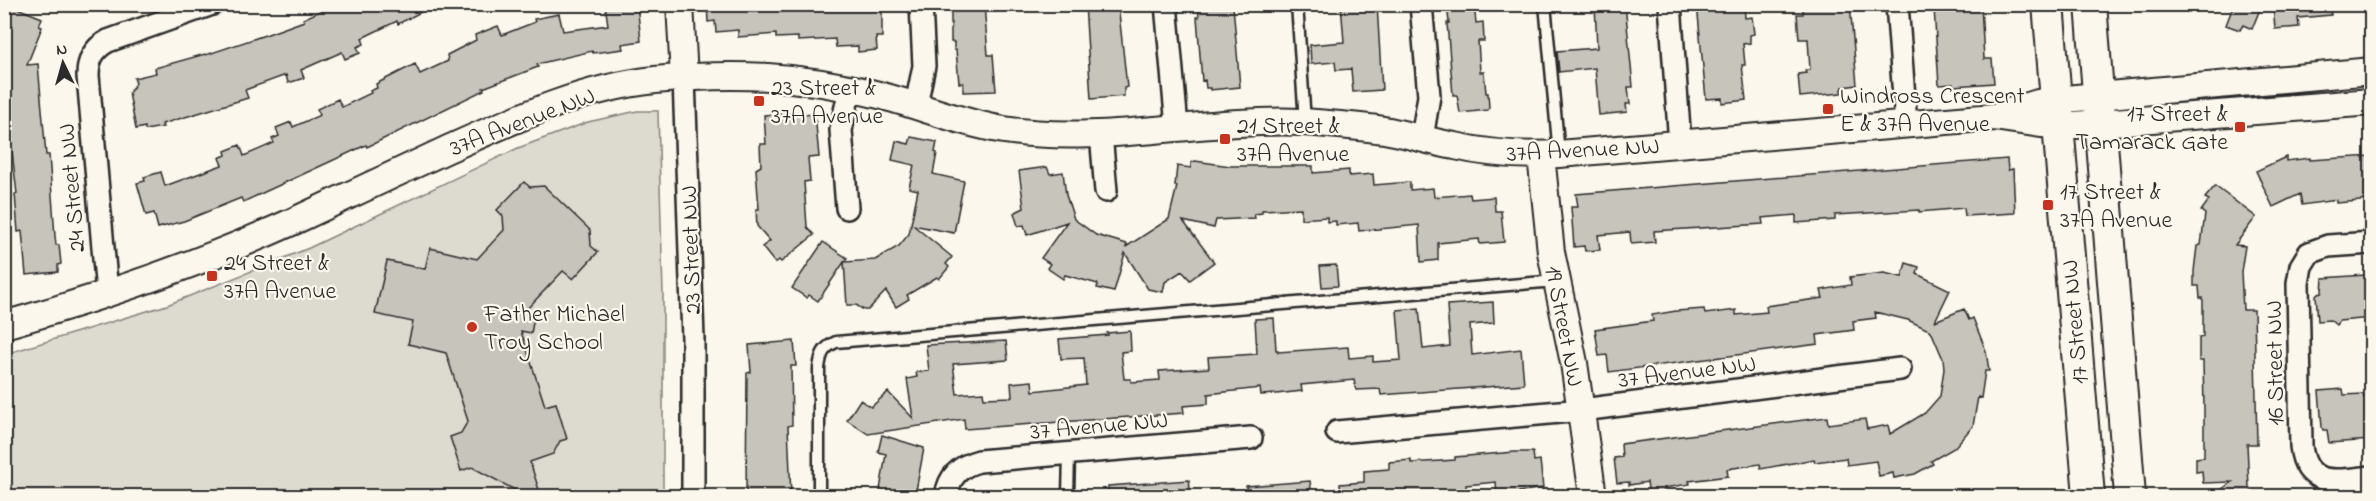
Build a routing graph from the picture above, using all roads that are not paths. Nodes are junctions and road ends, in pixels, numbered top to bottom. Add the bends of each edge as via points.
1 (212, 4) edge
2 (680, 4) edge
3 (921, 4) edge
4 (1167, 4) edge
5 (1297, 4) edge
6 (1421, 4) edge
7 (1545, 4) edge
8 (1670, 4) edge
9 (1898, 4) edge
10 (2048, 4) edge
11 (2091, 4) edge
12 (2372, 71) edge
13 (684, 78) junction
14 (850, 88) junction
15 (2372, 102) edge
16 (915, 105) junction
17 (2077, 114) junction
18 (1305, 122) junction
19 (1906, 124) junction
20 (1176, 127) junction
21 (1101, 134) junction
22 (1422, 138) junction
23 (1680, 144) junction
24 (1550, 154) junction
25 (1106, 191) dead end
26 (847, 208) dead end
27 (2372, 243) edge
28 (1556, 281) junction
29 (107, 293) junction
30 (4, 325) edge
31 (1899, 369) dead end
32 (1582, 410) junction
33 (1337, 432) dead end
34 (1251, 438) dead end
35 (1069, 453) junction
36 (2372, 477) edge
37 (693, 496) edge
38 (819, 496) edge
39 (945, 496) edge
40 (1068, 496) edge
41 (1593, 496) edge
42 (2089, 496) edge
43 (2130, 496) edge

1 - 29 street, 24 Street NW via 99,46 90,58 88,76
2 - 13 street, 23 Street NW
3 - 16 street via 924,66
4 - 20 street
5 - 18 lane
6 - 22 street via 1429,96
7 - 24 lane
8 - 23 street
9 - 19 street
10 - 17 main road, 17 Street NW
11 - 17 main road, 17 Street NW
12 - 17 street
13 - 14 street, 37A Avenue NW via 744,74
13 - 29 street, 37A Avenue NW via 612,87 557,102 277,228 189,265
13 - 37 street, 23 Street NW via 693,339
14 - 16 street, 37A Avenue NW
14 - 26 street via 841,130
15 - 17 street
16 - 21 street, 37A Avenue NW via 950,118 1000,129 1048,135
17 - 19 street, 37A Avenue NW via 2038,103 1994,117
17 - 42 main road, 17 Street NW
17 - 43 main road, 17 Street NW
18 - 20 street, 37A Avenue NW
18 - 22 street, 37A Avenue NW
19 - 23 street, 37A Avenue NW
20 - 21 street, 37A Avenue NW
21 - 25 street
22 - 24 street, 37A Avenue NW via 1480,151
23 - 24 street, 37A Avenue NW
24 - 28 street, 19 Street NW
27 - 36 street, 16 Street NW via 2328,246 2309,253 2301,266 2298,283 2304,465 2324,480
28 - 32 street, 19 Street NW
28 - 38 lane via 836,342 821,353 819,368
29 - 30 street, 37A Avenue NW
31 - 32 street, 37 Avenue NW
32 - 33 street, 37 Avenue NW
32 - 41 street, 19 Street NW
34 - 35 street, 37 Avenue NW
35 - 39 street, 37 Avenue NW via 969,464 955,473
35 - 40 lane

